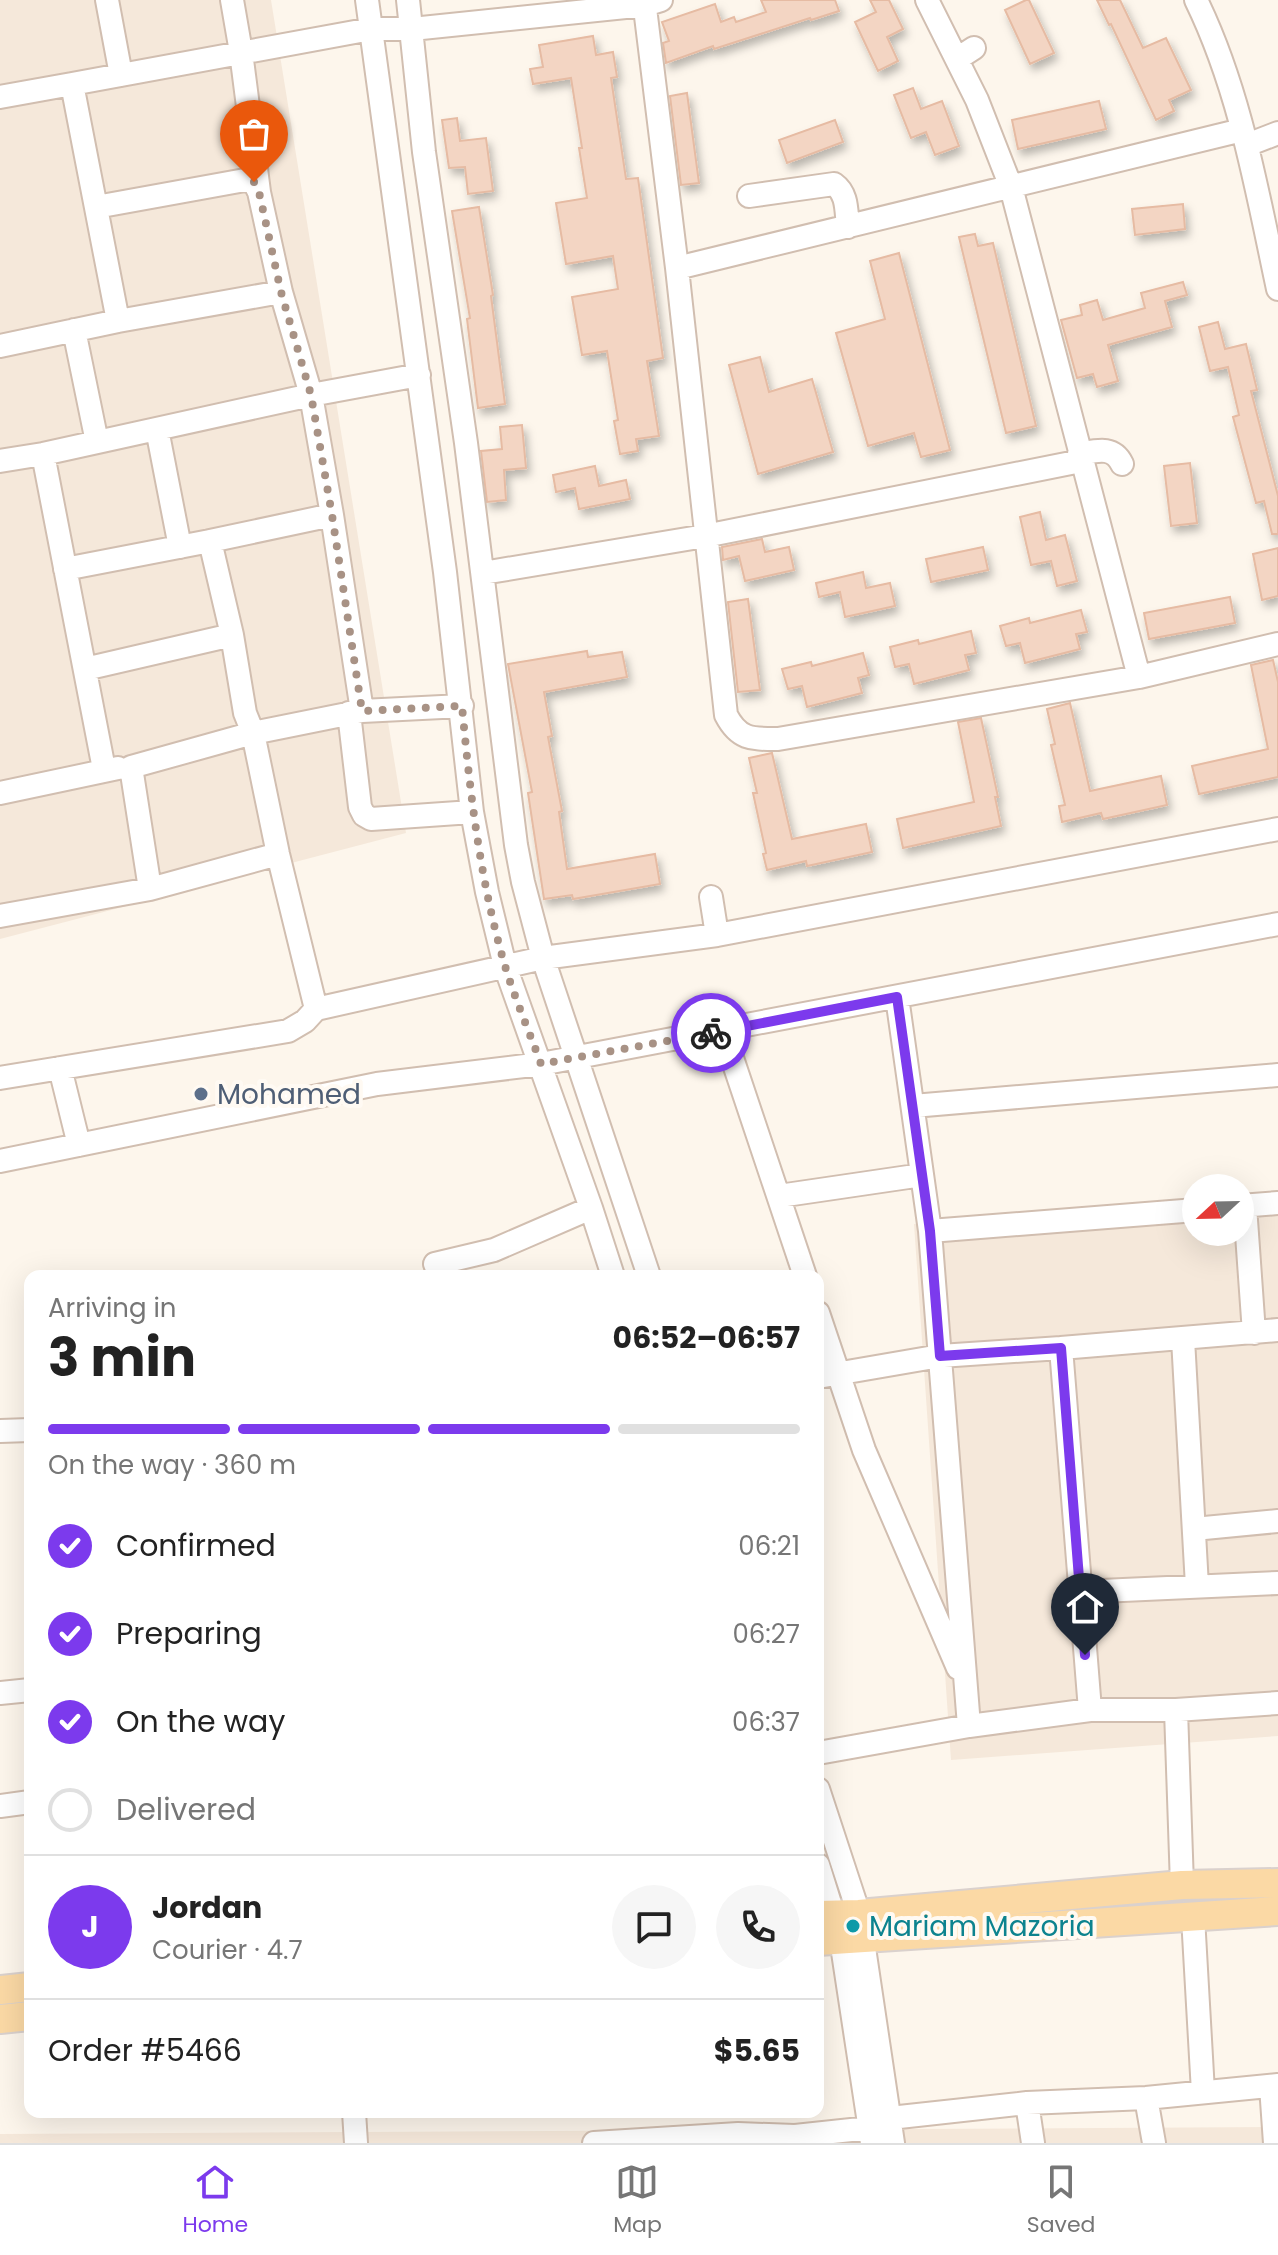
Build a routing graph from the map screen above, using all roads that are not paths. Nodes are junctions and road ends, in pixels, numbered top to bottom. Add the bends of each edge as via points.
1 (107, 0) edge
2 (232, 0) edge
3 (367, 0) edge
4 (408, 0) edge
5 (927, 0) edge
6 (1196, 0) edge
7 (650, 2) edge
8 (371, 29) junction
9 (412, 29) junction
10 (241, 52) junction
11 (121, 75) junction
12 (72, 84) junction
13 (0, 97) edge
14 (1278, 133) edge
15 (1245, 137) junction
16 (1011, 187) junction
17 (259, 192) junction
18 (749, 196) dead end
19 (96, 207) junction
20 (848, 227) junction
21 (677, 268) junction
22 (1278, 289) edge
23 (281, 292) junction
24 (118, 321) junction
25 (74, 330) junction
26 (0, 346) edge
27 (419, 375) junction
28 (311, 395) junction
29 (157, 429) junction
30 (97, 442) junction
31 (43, 454) junction
32 (1080, 458) junction
33 (0, 461) edge
34 (1122, 464) dead end
35 (332, 515) junction
36 (705, 536) junction
37 (210, 541) junction
38 (180, 547) junction
39 (65, 569) junction
40 (483, 573) junction
41 (232, 635) junction
42 (1278, 644) edge
43 (85, 669) junction
44 (1139, 677) junction
45 (462, 706) junction
46 (355, 712) junction
47 (253, 733) junction
48 (131, 767) junction
49 (104, 769) junction
50 (0, 793) edge
51 (472, 812) junction
52 (1278, 829) edge
53 (278, 854) junction
54 (150, 889) junction
55 (711, 897) dead end
56 (0, 916) edge
57 (1278, 924) edge
58 (717, 935) junction
59 (543, 958) junction
60 (505, 966) junction
61 (897, 997) junction
62 (316, 1009) junction
63 (723, 1031) junction
64 (575, 1057) junction
65 (541, 1064) junction
66 (60, 1068) junction
67 (1278, 1075) edge
68 (0, 1078) edge
69 (913, 1106) junction
70 (79, 1145) junction
71 (0, 1161) edge
72 (922, 1175) junction
73 (779, 1196) junction
74 (1278, 1203) edge
75 (1254, 1205) edge
76 (591, 1208) junction
77 (1182, 1211) edge
78 (930, 1231) junction
79 (1246, 1246) edge
80 (435, 1264) dead end
81 (611, 1270) edge
82 (647, 1270) edge
83 (803, 1270) edge
84 (1278, 1330) edge
85 (1254, 1333) junction
86 (1183, 1339) junction
87 (1061, 1348) junction
88 (824, 1351) edge
89 (940, 1356) junction
90 (828, 1376) edge
91 (24, 1430) edge
92 (0, 1431) edge
93 (1278, 1521) edge
94 (1194, 1529) junction
95 (1278, 1583) edge
96 (1197, 1586) junction
97 (1079, 1592) junction
98 (965, 1684) junction
99 (24, 1691) edge
100 (0, 1693) edge
101 (1278, 1703) edge
102 (1090, 1710) junction
103 (1176, 1710) junction
104 (969, 1726) junction
105 (824, 1752) edge
106 (24, 1803) edge
107 (0, 1806) edge
108 (824, 1828) edge
109 (824, 1883) edge
110 (1278, 1883) edge
111 (1182, 1885) junction
112 (1278, 1911) edge
113 (1193, 1917) junction
114 (839, 1927) edge
115 (24, 1988) edge
116 (0, 1990) edge
117 (24, 2017) edge
118 (0, 2019) edge
119 (1274, 2085) edge
120 (1203, 2092) junction
121 (1146, 2098) junction
122 (1027, 2103) junction
123 (354, 2118) edge
124 (890, 2118) junction
125 (871, 2136) edge
126 (739, 2138) edge
127 (356, 2143) edge
128 (594, 2143) edge
129 (893, 2143) edge
130 (1033, 2143) edge
131 (1154, 2143) edge
132 (1275, 2143) edge

1 - 11 street
2 - 10 street
3 - 8 street
4 - 9 street
5 - 16 street via 965,54
6 - 15 street via 1219,51
7 - 9 street
7 - 21 street
8 - 9 street
8 - 10 street
8 - 27 street
9 - 40 street via 424,152
10 - 11 street
10 - 17 street
11 - 12 street
12 - 13 street
12 - 19 street
14 - 15 street
15 - 16 street
15 - 22 street
16 - 20 street
16 - 32 street
17 - 19 street via 254,182 245,180
17 - 23 street
18 - 20 street via 834,184 845,197
19 - 24 street
20 - 21 street
21 - 36 street
23 - 24 street
23 - 28 street
24 - 25 street
25 - 26 street
25 - 30 street
27 - 28 street
27 - 45 street
28 - 29 street
28 - 35 street
29 - 30 street
29 - 38 street
30 - 31 street
31 - 33 street
31 - 39 street
32 - 34 street via 1109,450
32 - 36 street via 903,504
32 - 44 street
35 - 37 street
35 - 46 street
36 - 40 street
36 - 44 street via 726,715 734,731 753,739
37 - 38 street
37 - 41 street
38 - 39 street
39 - 43 street
40 - 59 street via 516,845
41 - 43 street
41 - 47 street
42 - 44 street
43 - 49 street
45 - 46 street
45 - 51 street
46 - 47 street
46 - 51 street via 364,815 371,819
47 - 48 street
47 - 53 street
48 - 49 street
48 - 54 street
49 - 50 street
51 - 60 street
52 - 58 street
53 - 54 street
53 - 62 street
54 - 56 street
55 - 58 street
57 - 61 street
58 - 59 street
59 - 60 street
59 - 64 street
60 - 62 street
60 - 65 street
61 - 63 street
61 - 69 street
62 - 66 street via 288,1031
63 - 64 street
63 - 73 street
64 - 65 street
64 - 82 street
65 - 70 street via 377,1084
65 - 76 street
66 - 68 street
66 - 70 street
67 - 69 street
69 - 72 street
70 - 71 street
72 - 73 street
72 - 78 street
73 - 83 street
74 - 75 street
76 - 80 street via 494,1250
76 - 81 street
77 - 78 street
78 - 89 street
79 - 85 street
84 - 85 street
85 - 86 street
86 - 87 street
86 - 94 street
87 - 89 street
87 - 97 street
88 - 90 street
89 - 90 street
89 - 98 street
90 - 98 street
91 - 92 street
93 - 94 street
94 - 96 street
95 - 96 street
96 - 97 street
97 - 102 street
98 - 104 street
99 - 100 street
101 - 103 street
102 - 103 street
102 - 104 street
103 - 111 street
104 - 105 street
106 - 107 street
108 - 114 street
109 - 114 street
110 - 111 main road
111 - 114 main road
112 - 113 main road
113 - 114 main road
113 - 120 street
114 - 124 street
114 - 125 street
115 - 116 main road
117 - 118 main road
119 - 120 street
119 - 132 street
120 - 121 street
121 - 122 street
121 - 131 street
122 - 124 street
122 - 130 street
123 - 127 street
124 - 129 street
125 - 126 street
126 - 128 street

